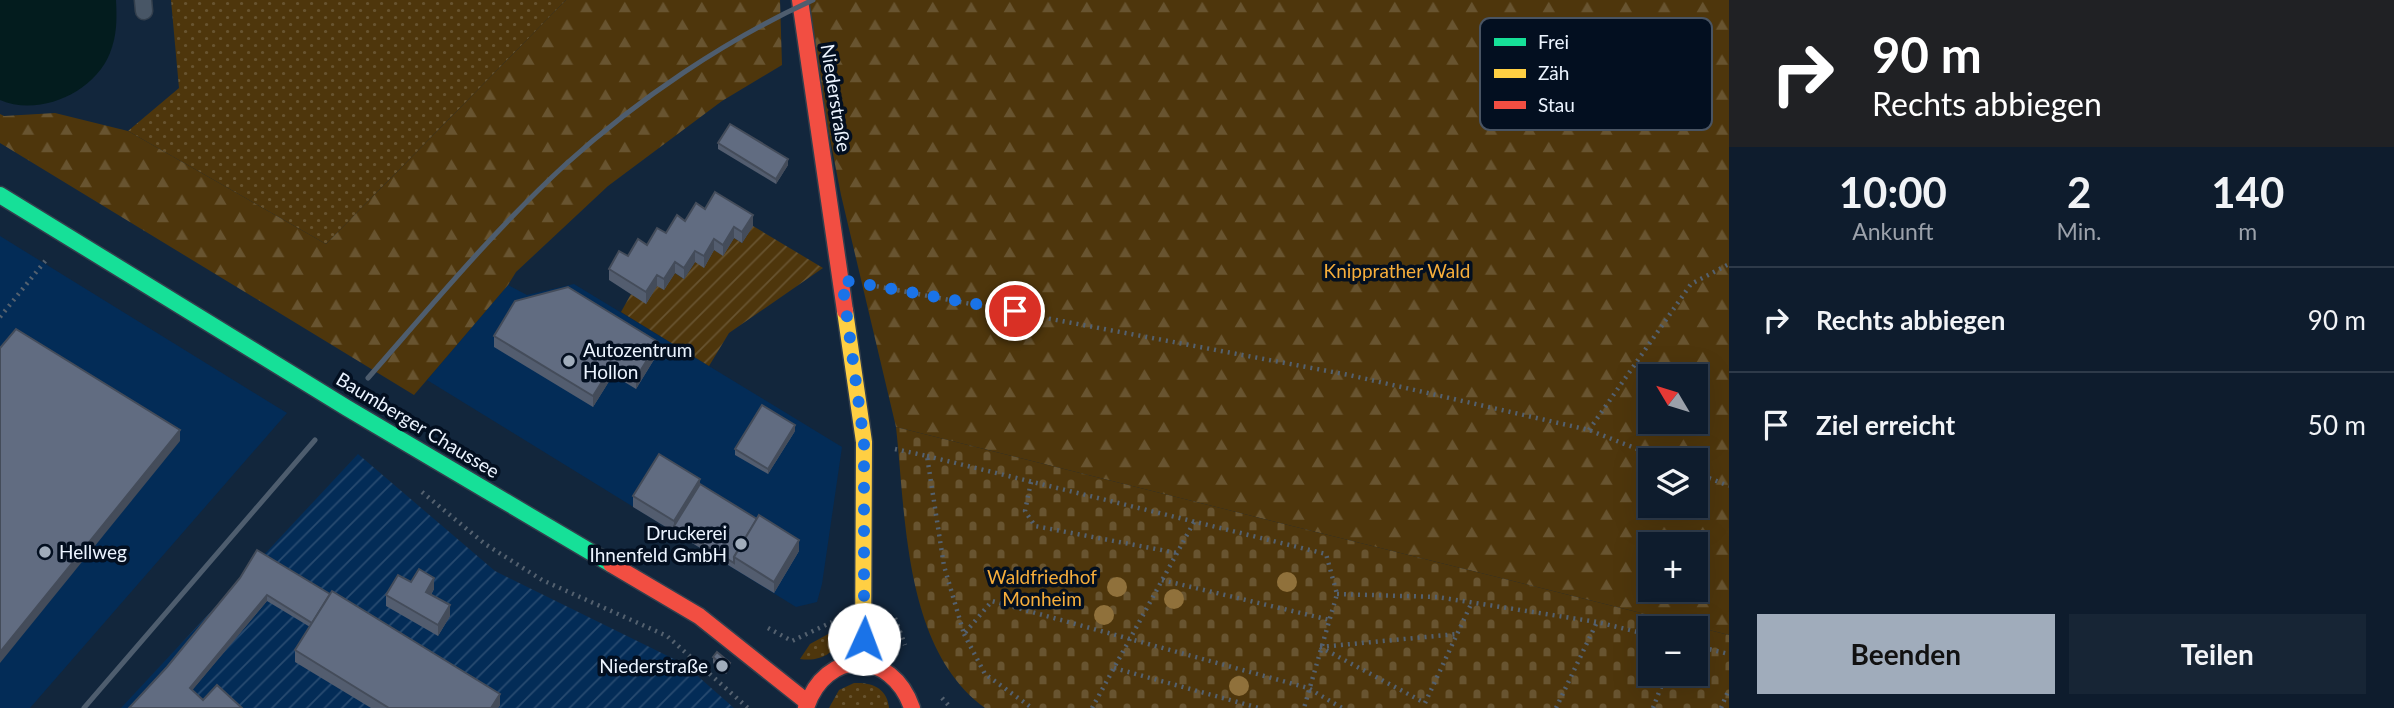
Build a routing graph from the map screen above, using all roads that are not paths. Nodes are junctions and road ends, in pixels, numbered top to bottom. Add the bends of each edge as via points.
1 (800, 0) edge
2 (0, 195) edge
3 (863, 662) junction
4 (807, 705) edge
5 (912, 708) edge

1 - 3 street, Niederstraße via 864,442
2 - 4 street, Baumberger Chaussee via 359,416 699,616
3 - 4 street via 844,663 827,671
3 - 5 street via 893,673

